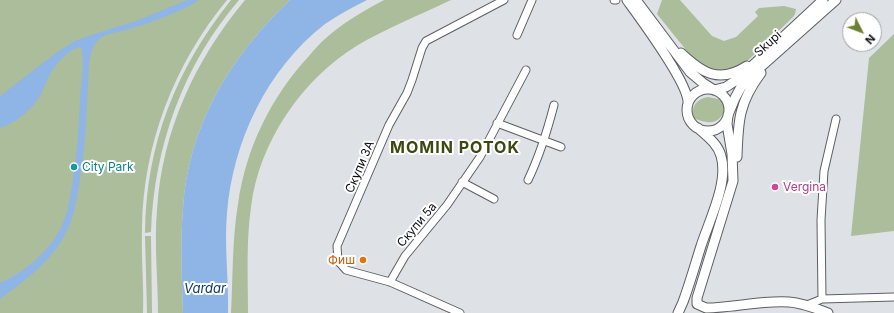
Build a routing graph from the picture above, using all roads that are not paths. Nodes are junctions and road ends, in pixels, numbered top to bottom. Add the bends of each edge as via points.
1 (504, 0) edge
2 (532, 0) edge
3 (627, 0) edge
4 (636, 0) edge
5 (823, 0) edge
6 (836, 0) edge
7 (517, 35) dead end
8 (666, 40) junction
9 (783, 47) junction
10 (763, 56) junction
11 (526, 70) dead end
12 (714, 90) junction
13 (688, 104) junction
14 (554, 105) dead end
15 (728, 115) junction
16 (836, 118) dead end
17 (497, 123) junction
18 (698, 128) junction
19 (544, 141) junction
20 (561, 147) dead end
21 (528, 180) dead end
22 (732, 181) junction
23 (462, 182) junction
24 (494, 199) dead end
25 (390, 282) junction
26 (894, 297) edge
27 (822, 299) junction
28 (807, 305) junction
29 (460, 313) edge
30 (678, 313) edge
31 (828, 313) edge

1 - 25 street, Скупи 3А via 426,42 407,93 389,125 337,246 338,261 346,270
2 - 7 street
3 - 13 street via 682,82
4 - 8 street
5 - 10 street
6 - 9 street, Skupi
8 - 10 street via 698,68 724,76
8 - 12 street via 694,76
9 - 15 street, Skupi via 743,84
9 - 22 street via 754,81 743,103 739,120 737,163
10 - 12 street, Skupi via 732,83
11 - 17 street, Скупи 5а
12 - 13 street via 698,92
12 - 15 street via 724,95 728,101
13 - 18 street via 688,118
14 - 19 street
15 - 18 street via 716,128
15 - 22 street
16 - 27 street via 824,172 821,220
17 - 19 street
17 - 23 street, Скупи 5а via 480,157
18 - 30 street via 719,151 722,177 684,302
19 - 20 street
19 - 21 street
22 - 28 street via 698,293 697,304 706,308 775,302
23 - 24 street
23 - 25 street, Скупи 5а via 448,205 405,256
25 - 29 street, Скупи 3А
26 - 27 street
27 - 28 street
28 - 31 street

